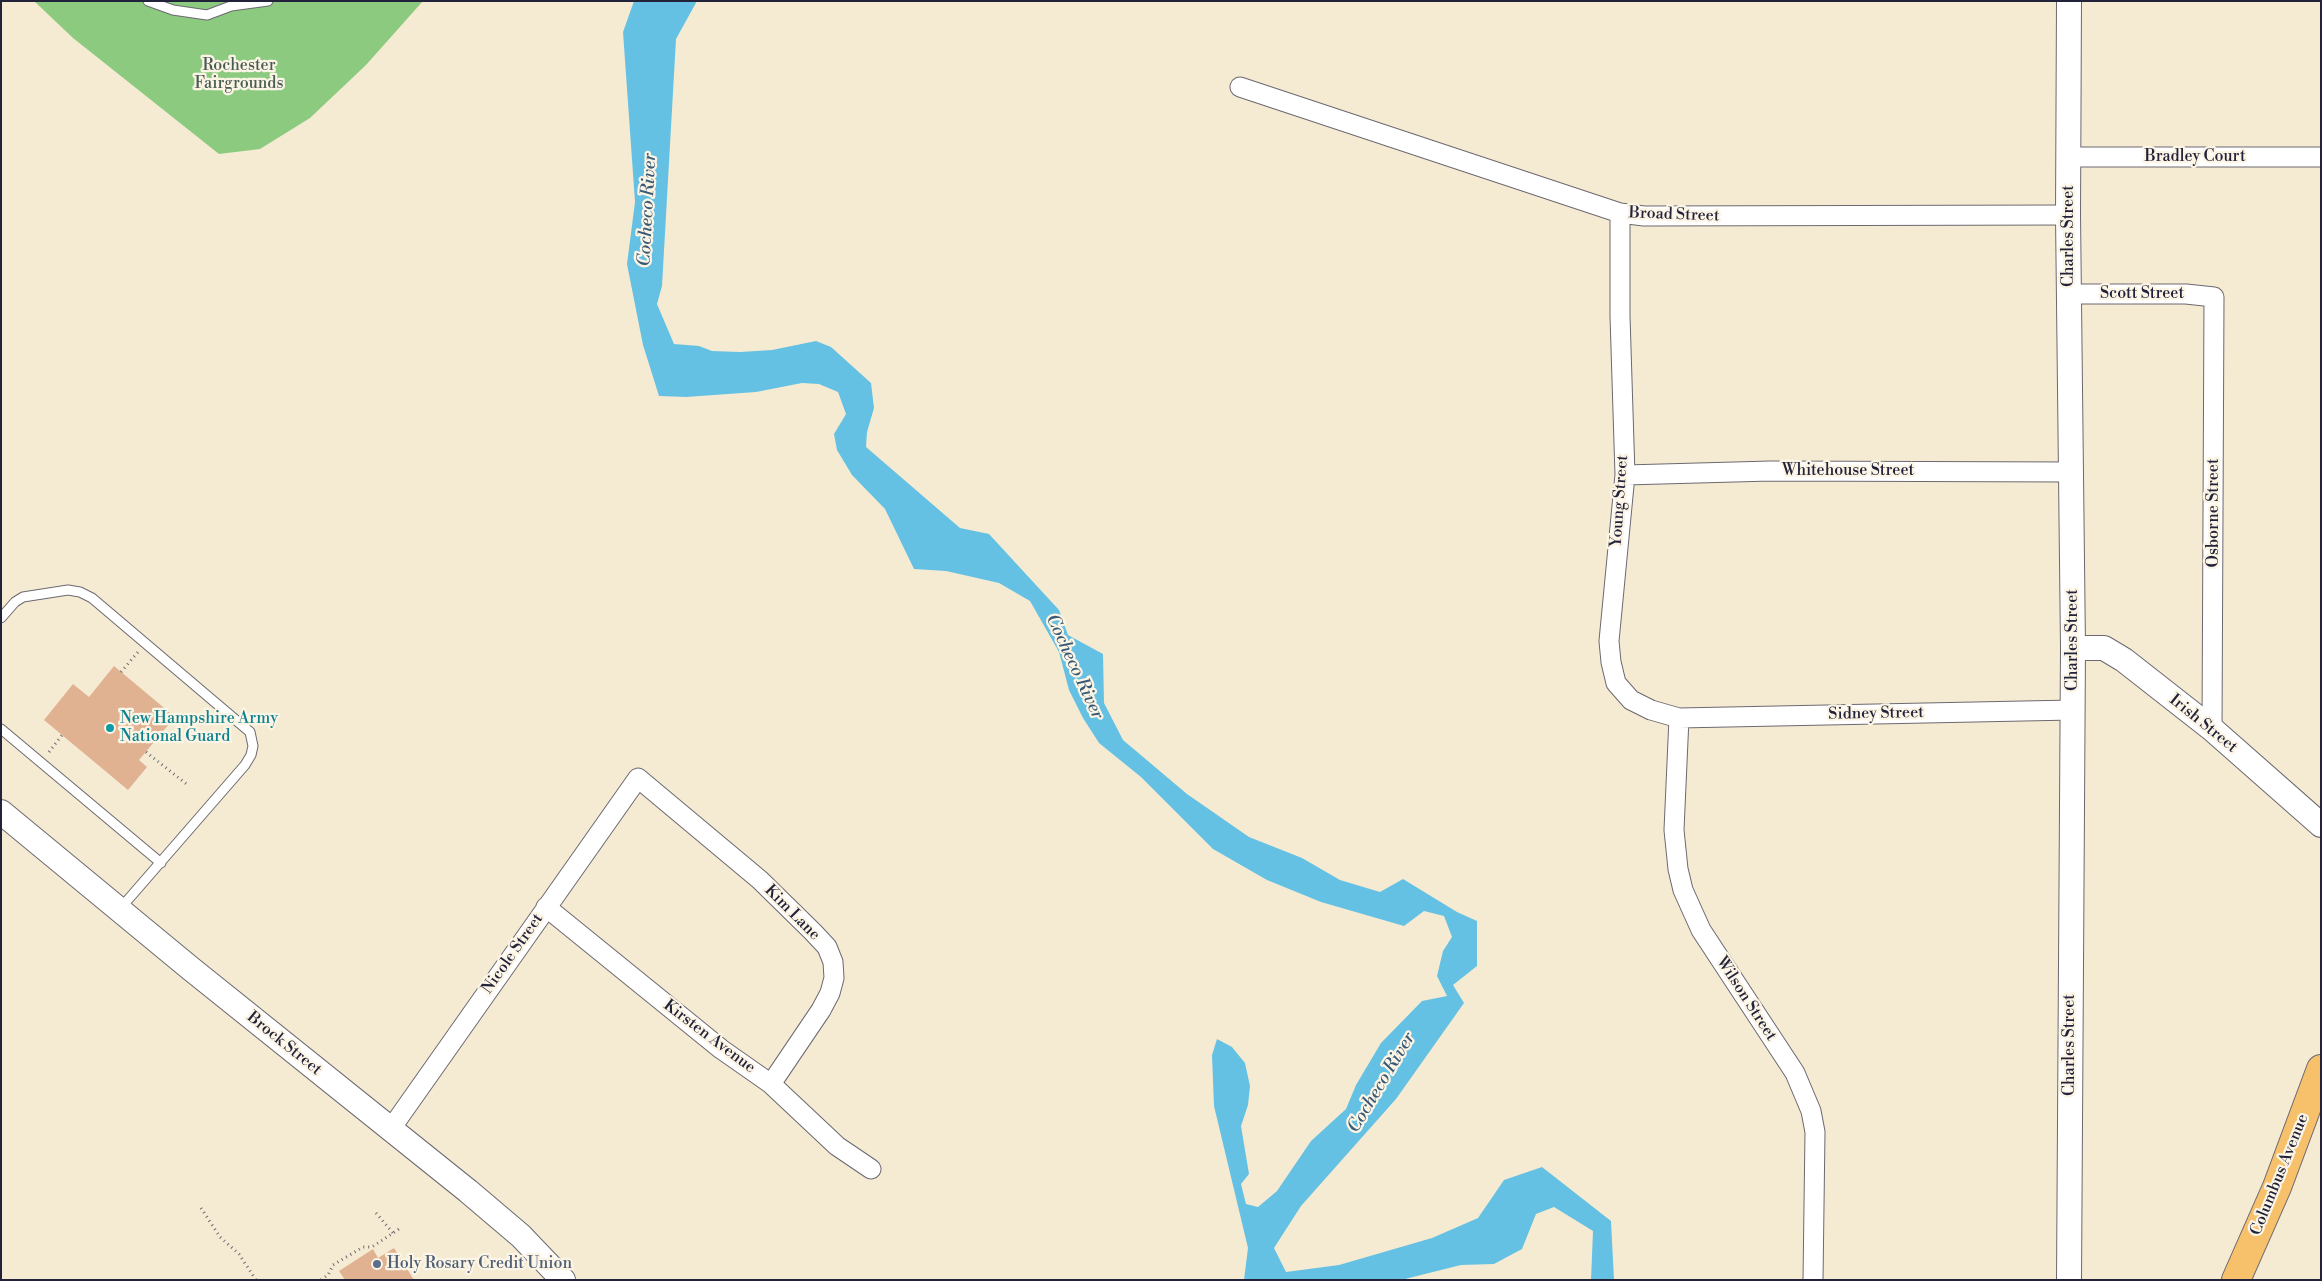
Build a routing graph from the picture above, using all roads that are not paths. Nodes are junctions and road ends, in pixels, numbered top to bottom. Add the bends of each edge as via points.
1 (148, 1) edge
2 (268, 1) edge
3 (2069, 1) edge
4 (232, 4) edge
5 (1240, 87) dead end
6 (2068, 157) junction
7 (2321, 157) edge
8 (1620, 213) junction
9 (2068, 215) junction
10 (2069, 294) junction
11 (2214, 297) joint
12 (2071, 472) junction
13 (1625, 474) junction
14 (1, 618) edge
15 (2073, 648) junction
16 (2073, 710) junction
17 (1679, 718) junction
18 (1, 729) edge
19 (2212, 729) junction
20 (638, 778) joint
21 (1, 812) edge
22 (2321, 826) edge
23 (161, 863) junction
24 (546, 907) junction
25 (119, 910) junction
26 (2321, 1070) edge
27 (770, 1084) junction
28 (390, 1130) junction
29 (871, 1169) dead end
30 (564, 1280) edge
31 (1813, 1280) edge
32 (2069, 1280) edge
33 (2236, 1280) edge

1 - 4 lane via 173,10 207,15
2 - 4 lane
3 - 6 street, Charles Street
5 - 8 street, Broad Street
6 - 7 street, Bradley Court
6 - 9 street, Charles Street
8 - 9 street, Broad Street via 1644,216
8 - 13 street, Young Street
9 - 10 street, Charles Street
10 - 11 street, Scott Street
10 - 12 street, Charles Street
11 - 19 street, Osborne Street
12 - 13 street, Whitehouse Street
12 - 15 street, Charles Street
13 - 17 street, Young Street via 1613,579 1609,641 1611,662 1616,683 1631,700 1650,710
14 - 23 lane via 23,597 68,590 80,592 92,598 250,732 253,746 245,765
15 - 16 street, Charles Street
15 - 19 street, Irish Street via 2104,648
16 - 17 street, Sidney Street
16 - 32 street, Charles Street
17 - 31 street, Wilson Street via 1674,830 1683,890 1701,930 1795,1074 1811,1111 1815,1132
18 - 23 lane
19 - 22 street, Irish Street
20 - 24 street, Nicole Street
20 - 27 street, Kim Lane via 760,880 822,942 833,962 834,978 830,993
21 - 25 street, Brock Street
23 - 25 lane
24 - 27 street, Kirsten Avenue via 721,1049
24 - 28 street, Nicole Street
25 - 28 street, Brock Street
26 - 33 main road, Columbus Avenue via 2277,1187
27 - 29 street, Kirsten Avenue via 837,1146
28 - 30 street, Brock Street via 521,1236

